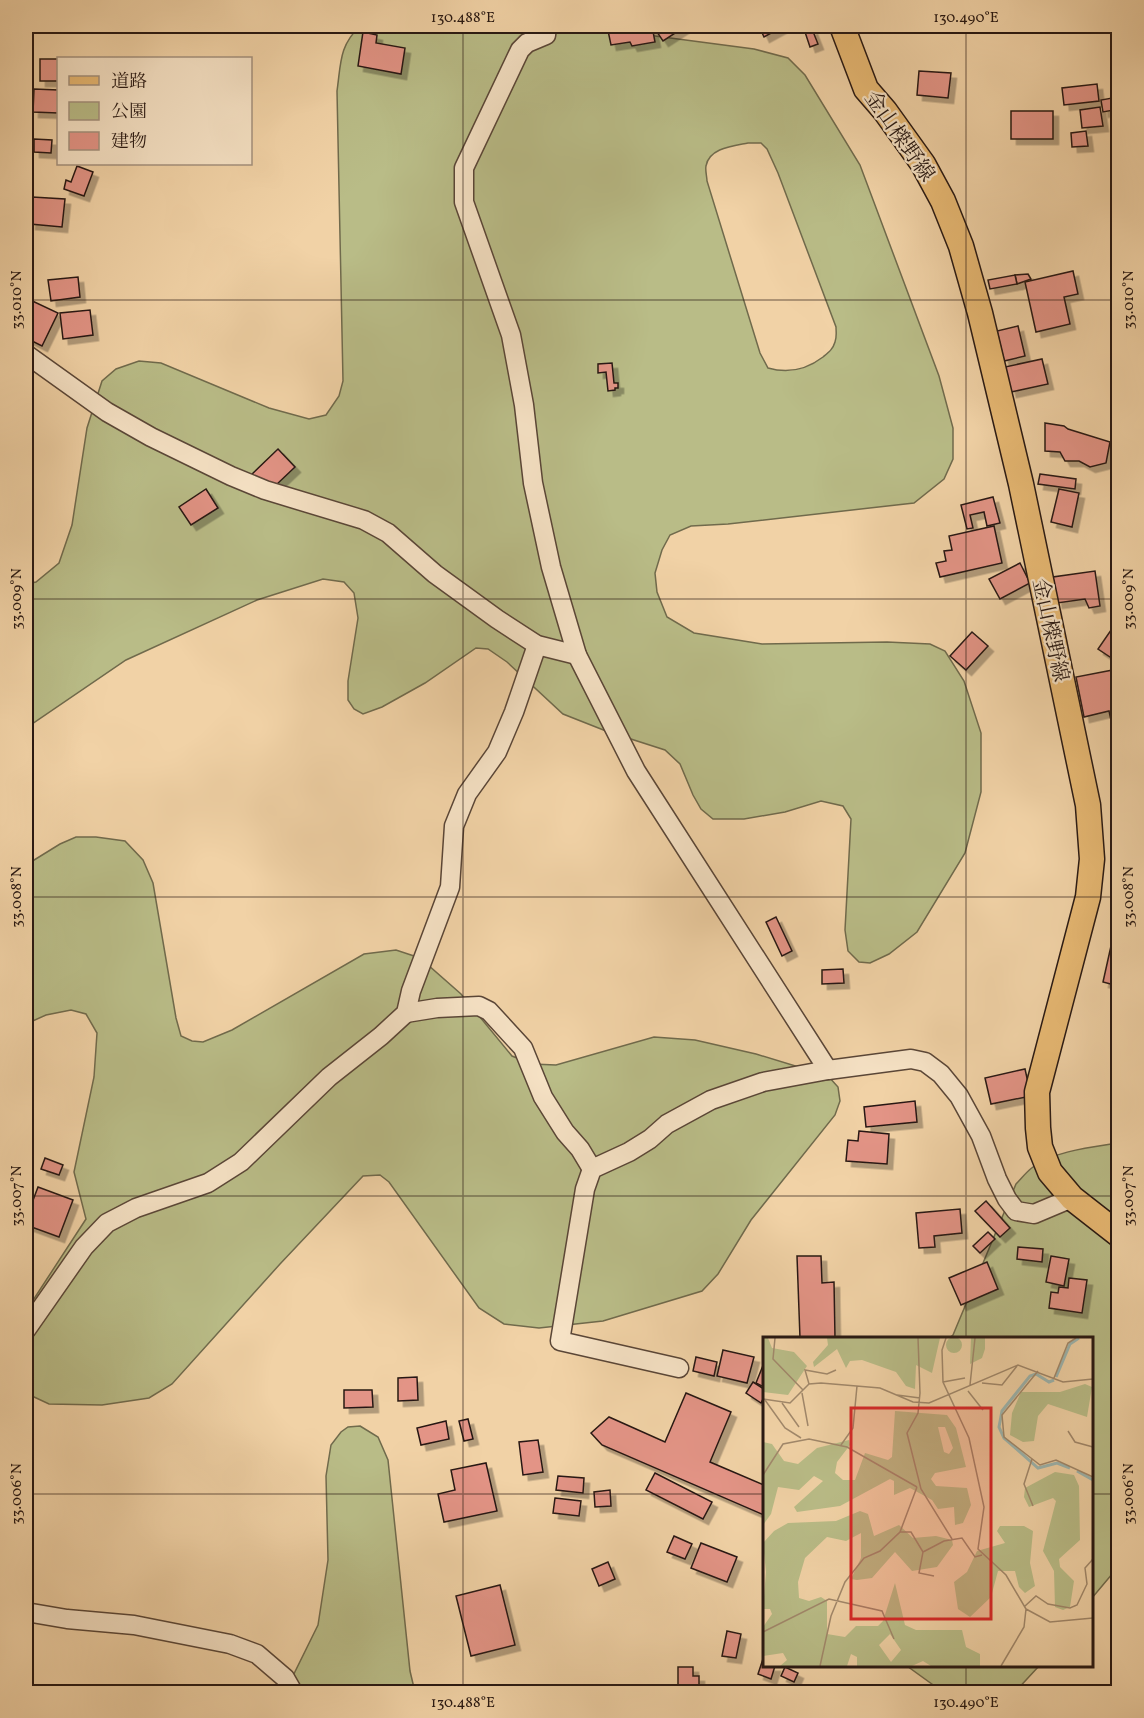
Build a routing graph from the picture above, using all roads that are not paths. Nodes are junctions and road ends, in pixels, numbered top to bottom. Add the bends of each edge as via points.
1 (547, 26) edge
2 (842, 26) edge
3 (26, 354) edge
4 (537, 645) junction
5 (577, 655) junction
6 (406, 1013) junction
7 (828, 1070) junction
8 (592, 1169) junction
9 (1072, 1198) junction
10 (1119, 1234) edge
11 (26, 1330) edge
12 (679, 1368) dead end
13 (26, 1612) edge
14 (293, 1692) edge

1 - 5 street via 546,35 520,50 464,168 464,202 511,335 533,483 551,567
2 - 9 main road, 金山檪野線 via 866,89 923,164 962,246 1021,484 1088,805 1092,859 1088,897 1037,1092 1040,1147 1050,1172
3 - 4 street via 107,412 151,437 265,490 364,520 388,533 435,574
4 - 5 street
4 - 6 street via 498,752 467,794 454,826 450,887
5 - 7 street via 636,771
6 - 8 street via 479,1006 489,1011 523,1048 543,1097
6 - 11 street via 329,1077 242,1162 208,1183 136,1208 107,1223 84,1247
7 - 8 street via 763,1082 711,1100 629,1152
7 - 9 street via 911,1059 925,1062 959,1096 1016,1211 1034,1214
8 - 12 street via 585,1189 560,1341
9 - 10 main road, 金山檪野線
13 - 14 street via 134,1625 230,1644 257,1654 285,1678

